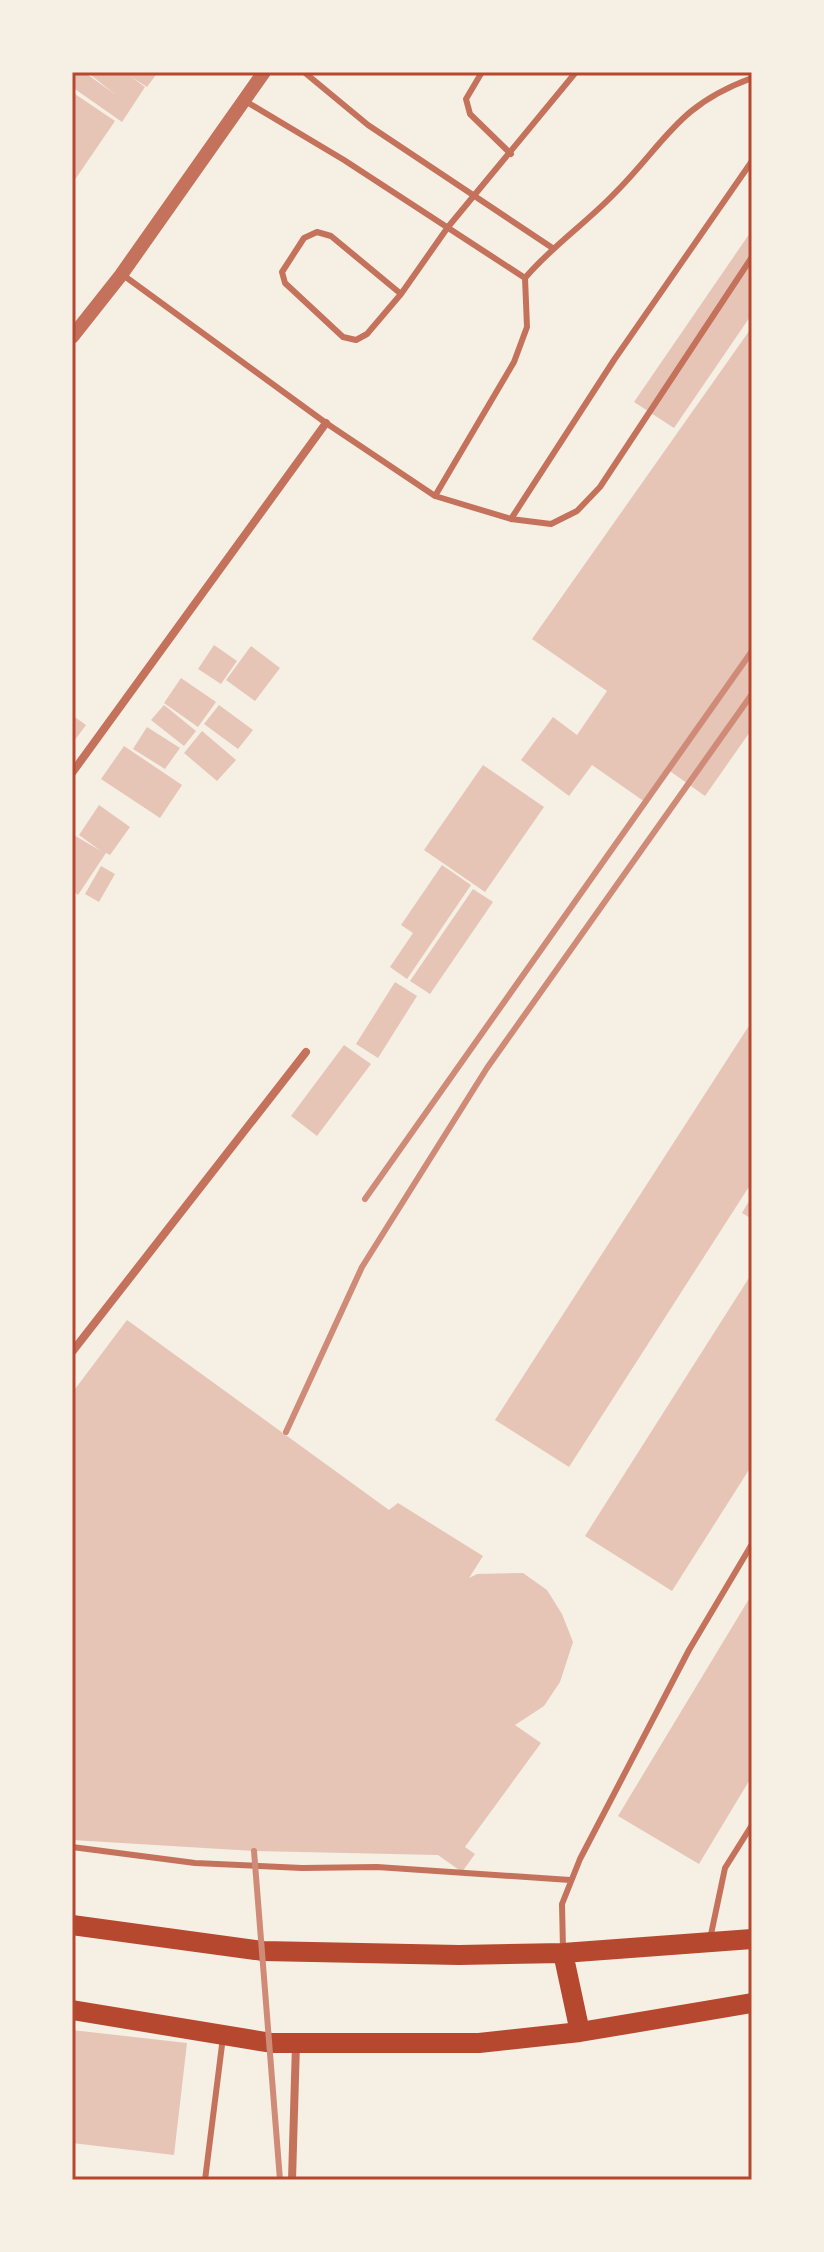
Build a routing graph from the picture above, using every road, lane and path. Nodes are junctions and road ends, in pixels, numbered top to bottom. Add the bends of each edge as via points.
1 (264, 72) edge
2 (304, 72) edge
3 (482, 72) edge
4 (576, 72) edge
5 (752, 78) edge
6 (245, 101) junction
7 (511, 154) junction
8 (752, 161) edge
9 (474, 195) junction
10 (448, 227) junction
11 (551, 247) junction
12 (752, 257) edge
13 (121, 275) junction
14 (525, 278) junction
15 (401, 294) junction
16 (72, 337) edge
17 (326, 423) junction
18 (435, 496) junction
19 (511, 519) junction
20 (72, 773) edge
21 (306, 1052) dead end
22 (72, 1352) edge
23 (752, 1544) edge
24 (751, 1829) edge
25 (72, 1847) edge
26 (570, 1880) junction
27 (72, 1925) edge
28 (752, 1939) edge
29 (710, 1940) junction
30 (563, 1953) junction
31 (752, 2003) edge
32 (72, 2010) edge
33 (580, 2032) junction
34 (223, 2036) junction
35 (296, 2043) junction
36 (205, 2180) edge
37 (292, 2180) edge

1 - 6 street
2 - 9 lane via 368,125
3 - 7 lane via 466,99 470,114
4 - 7 lane
5 - 11 lane via 720,90 683,114 615,193
6 - 10 lane
6 - 13 street
7 - 9 lane
8 - 19 lane
9 - 10 lane
9 - 11 lane
10 - 14 lane
10 - 15 lane
11 - 14 lane
12 - 19 lane via 600,487 577,511 551,524
13 - 16 street
13 - 17 lane
14 - 18 lane via 527,327 514,362
15 - 15 lane via 356,340 343,337 285,283 282,272 304,238 317,232 331,236
17 - 18 lane
17 - 20 street
18 - 19 lane
21 - 22 street
23 - 26 lane via 689,1650
24 - 29 lane via 725,1868
25 - 26 lane via 195,1863 377,1867
26 - 30 lane via 562,1904
27 - 30 main road via 263,1951
28 - 29 main road
29 - 30 main road
30 - 33 main road
31 - 33 main road
32 - 34 main road
33 - 35 main road via 479,2043
34 - 35 main road
34 - 36 lane
35 - 37 street

